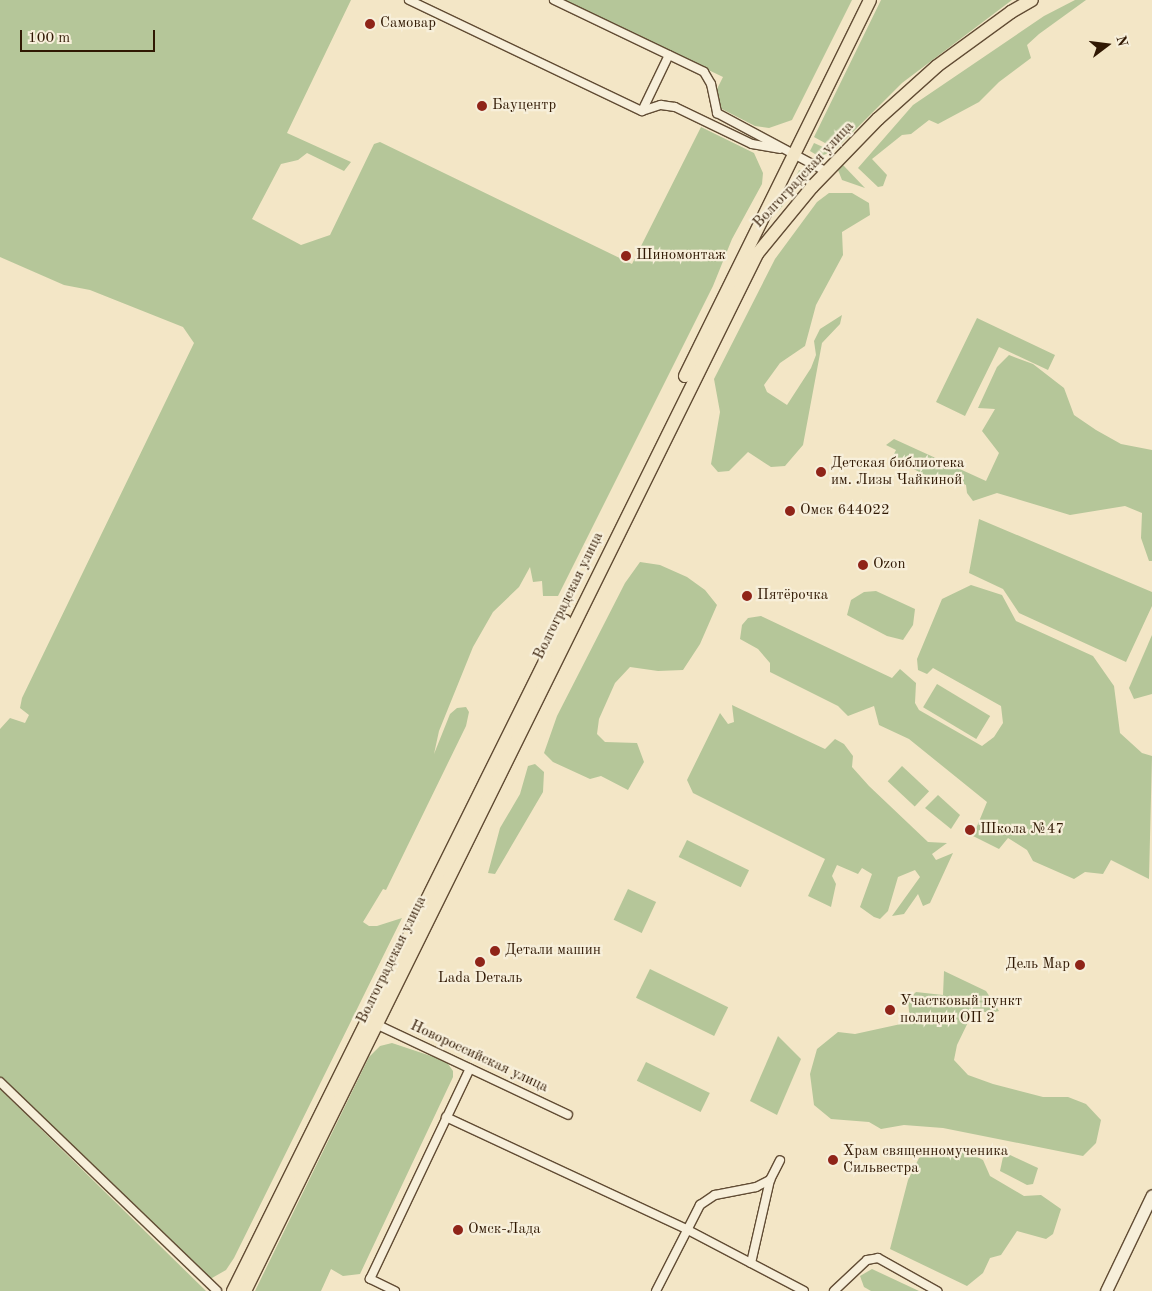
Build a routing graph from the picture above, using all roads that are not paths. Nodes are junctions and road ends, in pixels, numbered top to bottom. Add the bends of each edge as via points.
1 (410, 0) edge
2 (554, 0) edge
3 (870, 0) edge
4 (1032, 0) edge
5 (669, 55) junction
6 (642, 111) junction
7 (780, 150) junction
8 (794, 157) junction
9 (827, 172) junction
10 (378, 1025) junction
11 (470, 1068) junction
12 (0, 1082) edge
13 (568, 1115) dead end
14 (446, 1118) junction
15 (780, 1160) dead end
16 (770, 1180) junction
17 (1152, 1195) edge
18 (686, 1229) junction
19 (751, 1264) junction
20 (217, 1291) edge
21 (233, 1291) edge
22 (245, 1291) edge
23 (396, 1291) edge
24 (656, 1291) edge
25 (804, 1291) edge
26 (834, 1291) edge
27 (937, 1291) edge
28 (1106, 1291) edge

1 - 6 street
2 - 5 street
3 - 8 main road, Волгоградская улица
4 - 9 main road, Волгоградская улица via 1010,12 938,66 878,119
5 - 6 street
5 - 7 street via 708,77 717,113 756,132
6 - 7 street via 661,105 675,107 752,144
7 - 8 street
8 - 9 street
8 - 21 main road, Волгоградская улица
9 - 10 main road, Волгоградская улица via 771,234 744,277
10 - 11 street, Новороссийская улица
10 - 22 main road, Волгоградская улица
11 - 13 street, Новороссийская улица
11 - 14 street
12 - 20 street
14 - 18 street
14 - 23 street via 370,1279
15 - 16 street
16 - 18 street via 756,1187 714,1195 700,1204
16 - 19 street
17 - 28 main road
18 - 19 street
18 - 24 street
19 - 25 street
26 - 27 street via 867,1260 878,1258

